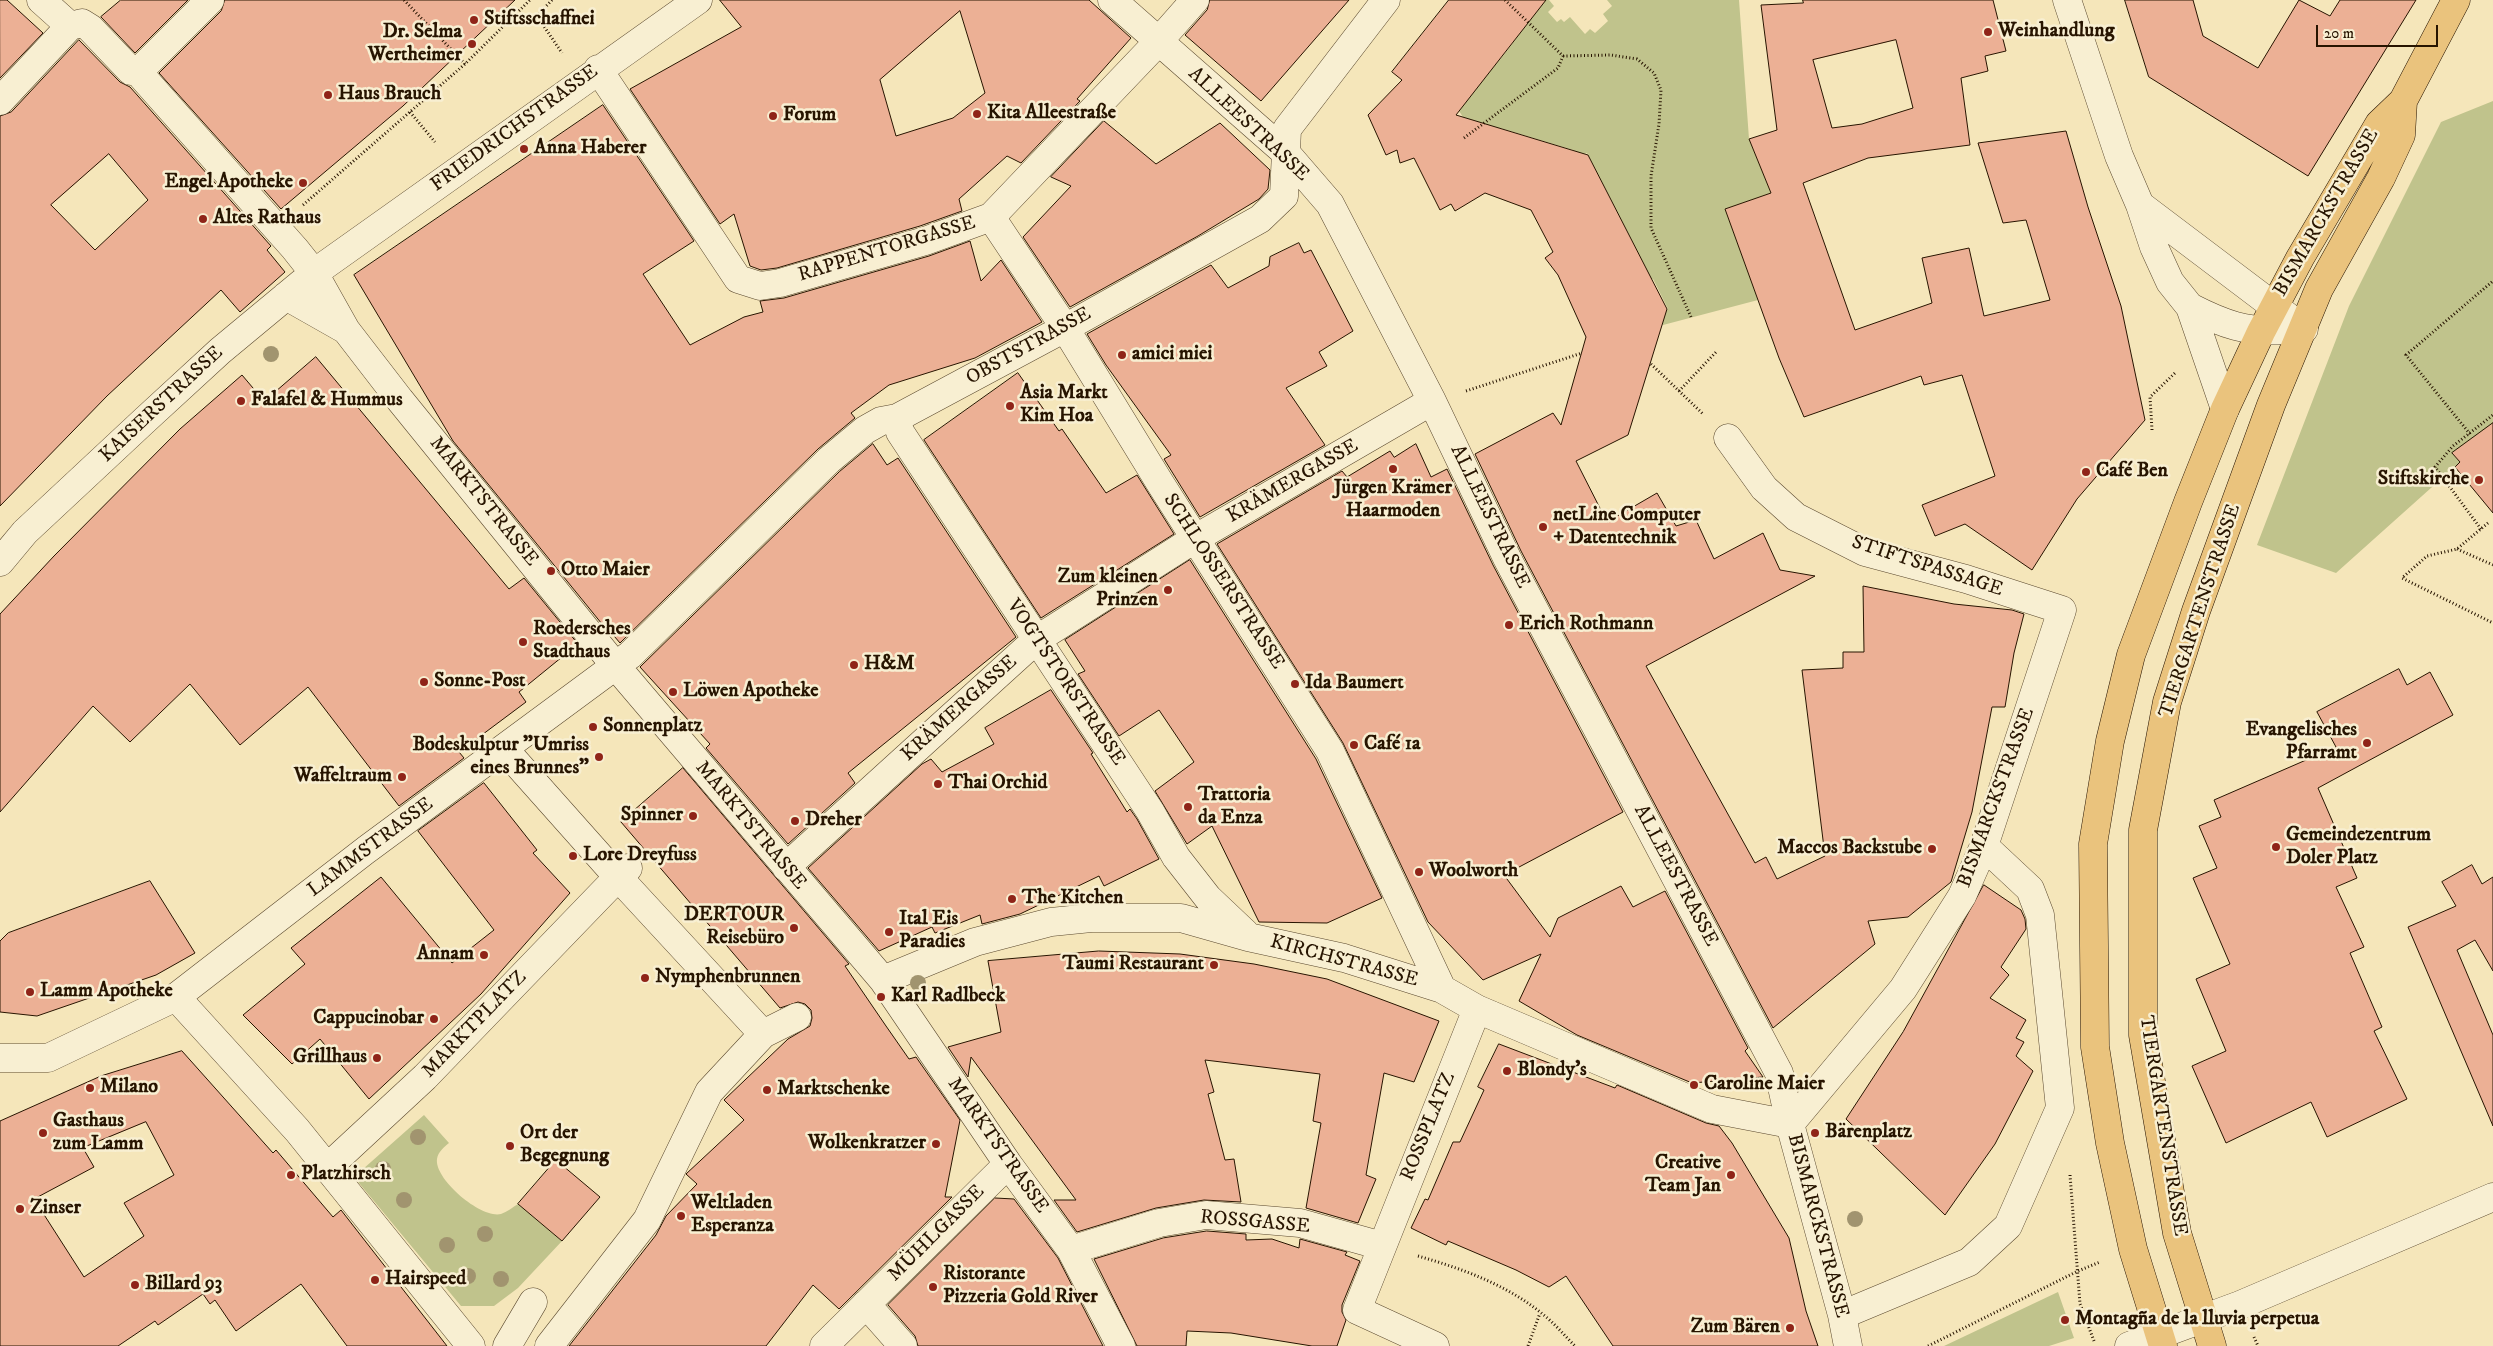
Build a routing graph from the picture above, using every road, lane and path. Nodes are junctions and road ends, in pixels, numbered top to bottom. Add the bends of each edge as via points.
1 (41, 0) edge
2 (210, 0) edge
3 (404, 0) edge
4 (530, 0) edge
5 (552, 0) edge
6 (698, 0) edge
7 (1112, 0) edge
8 (1195, 0) edge
9 (1386, 0) edge
10 (1505, 0) edge
11 (2067, 0) edge
12 (2456, 0) edge
13 (70, 26) junction
14 (1158, 42) junction
15 (1563, 56) junction
16 (465, 64) junction
17 (138, 72) junction
18 (590, 75) junction
19 (0, 101) edge
20 (2403, 101) junction
21 (410, 112) junction
22 (416, 120) dead end
23 (1464, 138) dead end
24 (1286, 154) junction
25 (2140, 204) junction
26 (991, 217) junction
27 (276, 228) junction
28 (324, 266) junction
29 (2493, 280) edge
30 (286, 296) junction
31 (2274, 305) junction
32 (2190, 307) junction
33 (1691, 317) dead end
34 (1065, 328) junction
35 (2304, 329) junction
36 (346, 330) junction
37 (2261, 332) junction
38 (1717, 351) dead end
39 (1582, 353) dead end
40 (1651, 364) dead end
41 (1679, 391) junction
42 (1432, 401) junction
43 (2225, 409) junction
44 (2493, 415) edge
45 (897, 418) junction
46 (2470, 434) junction
47 (1728, 438) joint
48 (2488, 523) dead end
49 (2481, 528) junction
50 (1196, 538) junction
51 (2457, 549) junction
52 (0, 562) edge
53 (2493, 564) edge
54 (2062, 610) joint
55 (2493, 623) edge
56 (1036, 640) junction
57 (616, 666) junction
58 (505, 750) junction
59 (1984, 846) junction
60 (786, 867) junction
61 (623, 873) junction
62 (1248, 936) junction
63 (883, 980) junction
64 (1442, 989) junction
65 (176, 997) junction
66 (1477, 1009) junction
67 (797, 1017) dead end
68 (763, 1034) junction
69 (0, 1058) edge
70 (1790, 1124) junction
71 (1008, 1164) junction
72 (2068, 1166) dead end
73 (328, 1167) junction
74 (2493, 1197) edge
75 (1382, 1246) junction
76 (2133, 1249) junction
77 (1071, 1250) junction
78 (2078, 1271) junction
79 (532, 1302) dead end
80 (866, 1304) junction
81 (1540, 1313) junction
82 (1842, 1315) junction
83 (2202, 1319) junction
84 (2161, 1341) edge
85 (472, 1346) edge
86 (507, 1346) edge
87 (549, 1346) edge
88 (824, 1346) edge
89 (903, 1346) edge
90 (1121, 1346) edge
91 (1435, 1346) edge
92 (1528, 1346) edge
93 (1575, 1346) edge
94 (1848, 1346) edge
95 (1928, 1346) edge
96 (2095, 1346) edge
97 (2129, 1346) edge
98 (2212, 1346) edge

1 - 13 street
2 - 17 street
3 - 16 path
4 - 16 path
5 - 18 path via 537,16
6 - 18 street, FRIEDRICHSTRASSE
7 - 14 street, ALLEESTRASSE
8 - 14 street, RAPPENTORGASSE
9 - 24 street, OBSTSTRASSE via 1287,129
10 - 15 path
11 - 25 street via 2119,156
12 - 20 main road, BISMARCKSTRASSE
13 - 17 street, MARKTSTRASSE via 82,23 90,28 131,71
13 - 19 street
14 - 24 street, ALLEESTRASSE
14 - 26 street, RAPPENTORGASSE
15 - 23 path via 1558,68
15 - 33 path via 1611,54 1638,59 1654,73 1660,90 1659,124 1651,176 1651,228
16 - 21 path
17 - 27 street, MARKTSTRASSE
18 - 26 street, RAPPENTORGASSE via 738,279 760,286 780,283 925,241
18 - 28 street, FRIEDRICHSTRASSE
20 - 31 main road, BISMARCKSTRASSE via 2378,124
20 - 35 main road, BISMARCKSTRASSE via 2401,135 2381,178 2319,289
21 - 22 path
21 - 27 path
24 - 34 street, OBSTSTRASSE via 1284,196 1260,219
24 - 42 street, ALLEESTRASSE via 1330,204
25 - 31 street
25 - 32 street via 2170,282
26 - 34 street, SCHLOSSERSTRASSE
27 - 28 street, MARKTSTRASSE
28 - 30 street, KAISERSTRASSE
28 - 36 street, MARKTSTRASSE
29 - 46 path via 2406,354
30 - 36 street, MARKTSTRASSE
30 - 52 street, KAISERSTRASSE via 145,420 25,532
31 - 35 street
31 - 37 main road, BISMARCKSTRASSE
32 - 37 street via 2217,321
32 - 43 street
34 - 45 street, OBSTSTRASSE
34 - 50 street, SCHLOSSERSTRASSE
35 - 37 street
35 - 83 main road, TIERGARTENSTRASSE via 2271,405 2196,611 2170,693 2143,830 2143,1035 2177,1233
36 - 57 street, MARKTSTRASSE
37 - 43 main road
38 - 41 path
39 - 42 path
40 - 41 path
41 - 47 path
42 - 50 street, KRÄMERGASSE
42 - 70 street, ALLEESTRASSE via 1512,567 1779,1073
43 - 76 main road via 2131,655 2110,741 2094,844 2095,1047 2110,1143
44 - 46 path
45 - 56 street, VOGTSTORSTRASSE via 900,432
45 - 57 street, OBSTSTRASSE via 880,421 865,430 829,460
46 - 49 path via 2453,446 2435,467
47 - 54 street, STIFTSPASSAGE via 1764,488 1796,517 1865,552 1959,577
48 - 49 path
49 - 51 path
50 - 56 street, KRÄMERGASSE
50 - 64 street, SCHLOSSERSTRASSE via 1330,751
51 - 53 path
51 - 55 path via 2428,556 2402,578
54 - 59 street, BISMARCKSTRASSE
56 - 60 street, KRÄMERGASSE
56 - 62 street, VOGTSTORSTRASSE via 1150,811 1176,857 1208,898
57 - 58 street, LAMMSTRASSE
57 - 60 street, MARKTSTRASSE
58 - 61 street
58 - 65 street, LAMMSTRASSE via 366,850
59 - 70 street, BISMARCKSTRASSE via 1962,896 1903,989
59 - 82 street via 2030,889 2040,915 2060,1108 2008,1226 1969,1262
60 - 63 street, MARKTSTRASSE
61 - 68 street
61 - 73 street, MARKTPLATZ via 425,1076
62 - 63 street, KIRCHSTRASSE via 1181,918 1091,918 1051,922 975,942
62 - 64 street, KIRCHSTRASSE via 1344,958
63 - 71 street, MARKTSTRASSE
64 - 66 street, KIRCHSTRASSE
65 - 69 street, LAMMSTRASSE via 48,1058
65 - 73 street
66 - 70 street, KIRCHSTRASSE via 1712,1109
66 - 75 street, ROSSPLATZ
67 - 68 street
68 - 87 street via 709,1092 647,1220
70 - 82 street, BISMARCKSTRASSE
71 - 77 street, MARKTSTRASSE
71 - 80 street, MÜHLGASSE
72 - 78 path
73 - 85 street
74 - 83 street
75 - 77 street, ROSSGASSE via 1300,1223 1206,1215 1159,1223
75 - 81 path via 1460,1268 1502,1287
75 - 91 street, ROSSPLATZ via 1357,1310
76 - 78 path
76 - 84 main road
77 - 90 street, MARKTSTRASSE
78 - 95 path
78 - 96 path via 2080,1304
79 - 86 street
80 - 88 street, MÜHLGASSE
80 - 89 street
81 - 92 path
81 - 93 path
82 - 94 street, BISMARCKSTRASSE
83 - 84 street
83 - 98 main road, TIERGARTENSTRASSE
84 - 97 street

